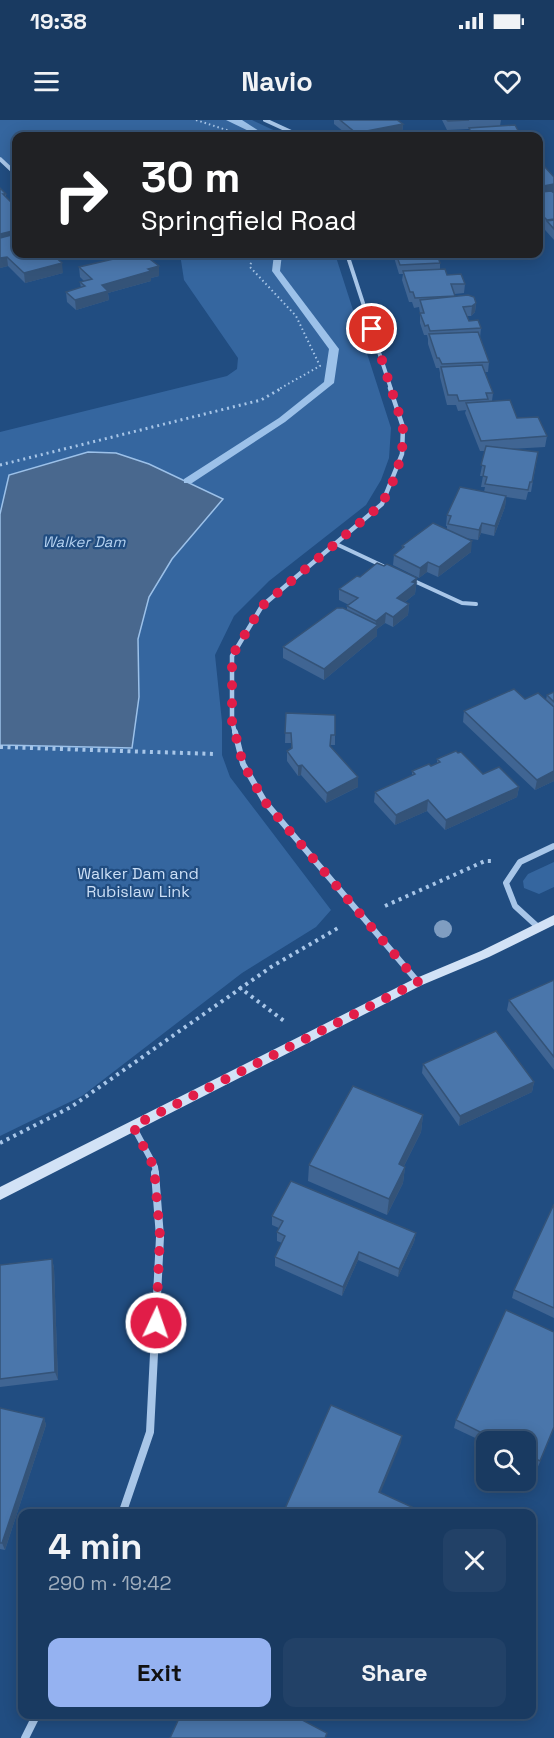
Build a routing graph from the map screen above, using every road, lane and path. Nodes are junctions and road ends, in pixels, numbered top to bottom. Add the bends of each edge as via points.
1 (196, 120) edge
2 (264, 120) edge
3 (233, 132) edge
4 (291, 132) edge
5 (0, 159) edge
6 (12, 170) edge
7 (251, 258) edge
8 (348, 258) edge
9 (0, 465) edge
10 (334, 543) junction
11 (388, 568) edge
12 (409, 578) edge
13 (476, 604) dead end
14 (0, 747) edge
15 (222, 754) dead end
16 (554, 846) edge
17 (520, 862) junction
18 (362, 916) junction
19 (554, 920) edge
20 (538, 927) junction
21 (418, 982) junction
22 (239, 987) junction
23 (300, 1041) junction
24 (133, 1126) junction
25 (0, 1143) edge
26 (0, 1194) edge
27 (124, 1509) edge
28 (35, 1719) edge
29 (24, 1738) edge

1 - 3 path
2 - 4 street
5 - 6 street
7 - 9 path via 250,267 296,316 320,366 261,400
8 - 10 street via 403,426 402,454 382,504
10 - 11 lane
10 - 18 street via 262,606 232,656 232,721 243,764 265,802
12 - 13 lane via 462,603
14 - 15 path
16 - 17 street
17 - 18 path via 485,861
17 - 20 street via 506,883 515,906
18 - 21 street
18 - 22 path via 306,944
19 - 20 street
20 - 21 street
21 - 23 street
22 - 23 path via 283,1020
22 - 25 path via 79,1103
23 - 24 street
24 - 26 street
24 - 27 street via 154,1167 160,1236 150,1432
28 - 29 street

